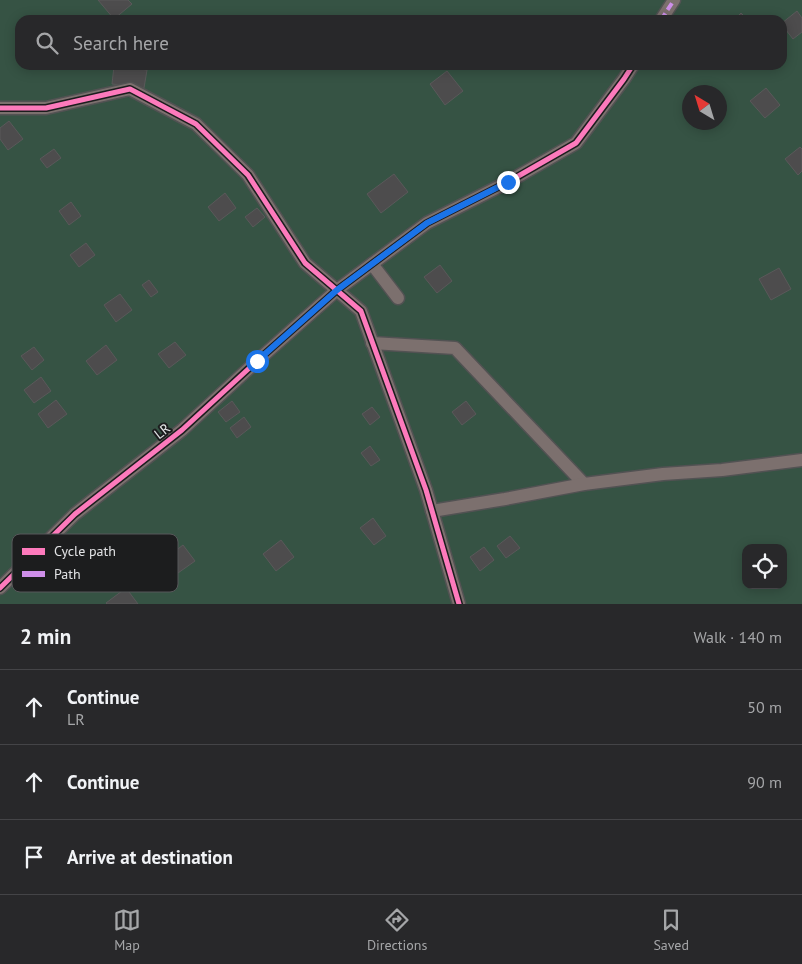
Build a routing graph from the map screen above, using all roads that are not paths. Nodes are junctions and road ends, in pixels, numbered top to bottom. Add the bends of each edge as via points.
1 (674, 0) edge
2 (664, 15) edge
3 (629, 70) edge
4 (0, 108) edge
5 (372, 264) junction
6 (337, 290) junction
7 (398, 298) dead end
8 (372, 343) junction
9 (802, 460) edge
10 (584, 484) junction
11 (432, 511) junction
12 (55, 534) edge
13 (12, 578) edge
14 (0, 588) edge
15 (459, 604) edge

1 - 2 street
3 - 5 street, LR via 576,143 427,223
4 - 6 street via 46,108 130,89 196,124 248,175 305,263
5 - 6 street, LR
5 - 7 street
6 - 8 street via 360,311
6 - 12 street, LR via 182,430 75,514
8 - 10 street via 454,348
8 - 11 street
9 - 10 street
10 - 11 street
11 - 15 street
13 - 14 street, LR

